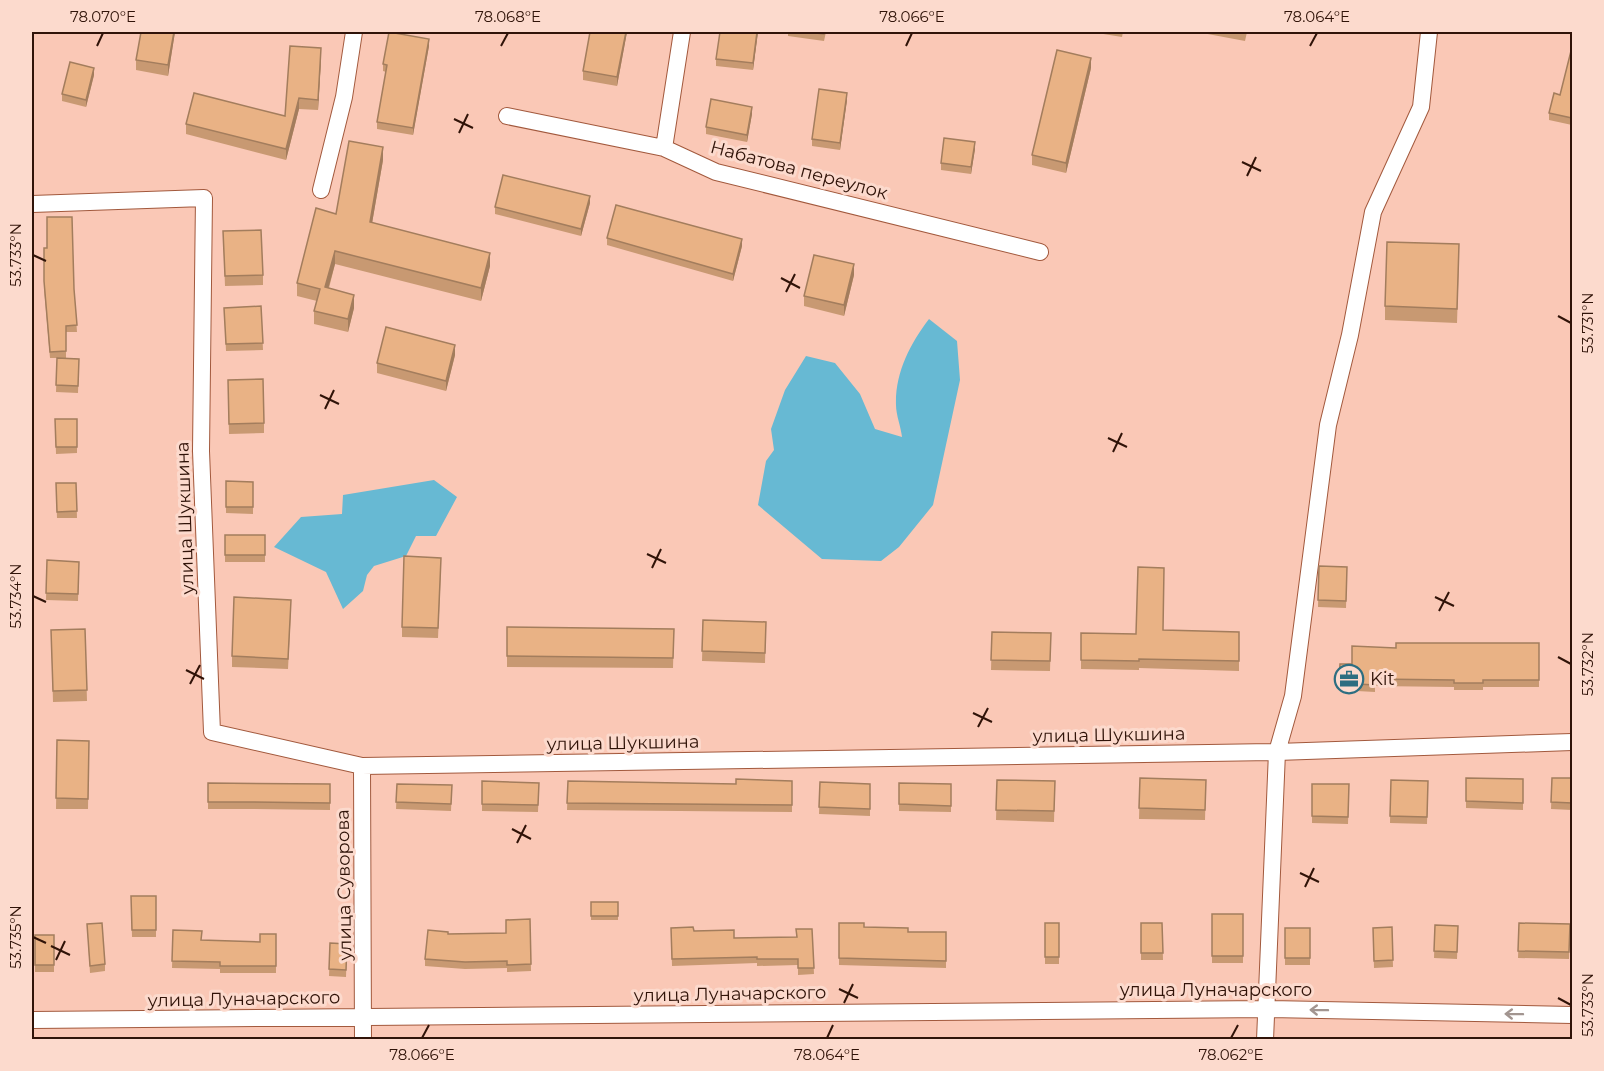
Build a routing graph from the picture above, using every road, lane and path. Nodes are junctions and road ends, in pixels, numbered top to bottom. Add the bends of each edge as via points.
1 (354, 32) edge
2 (682, 32) edge
3 (1429, 32) edge
4 (507, 116) dead end
5 (664, 148) junction
6 (321, 190) dead end
7 (32, 204) edge
8 (1040, 252) dead end
9 (1572, 742) edge
10 (1276, 752) junction
11 (362, 766) junction
12 (1265, 1009) junction
13 (1572, 1015) edge
14 (364, 1017) junction
15 (32, 1020) edge
16 (363, 1040) edge
17 (1265, 1040) edge

1 - 6 street via 344,98
2 - 5 street
3 - 10 street via 1421,107 1373,212 1328,425 1293,696
4 - 5 street, Набатова переулок
5 - 8 street, Набатова переулок via 716,172
7 - 11 street, улица Шукшина via 204,198 201,451 212,732
9 - 10 street, улица Шукшина
10 - 11 street, улица Шукшина
10 - 12 street
11 - 14 street, улица Суворова
13 -> 12 street, улица Луначарского
12 - 14 street, улица Луначарского
12 - 17 street
14 - 15 street, улица Луначарского
14 - 16 street, улица Суворова

